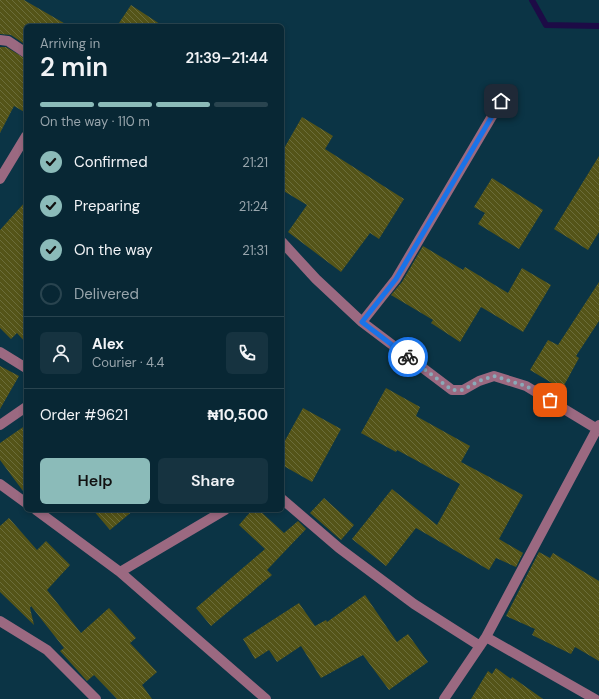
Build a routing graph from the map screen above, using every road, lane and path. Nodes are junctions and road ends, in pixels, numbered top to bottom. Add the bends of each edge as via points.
1 (0, 40) edge
2 (24, 52) edge
3 (501, 101) dead end
4 (24, 139) edge
5 (0, 179) edge
6 (284, 244) edge
7 (362, 322) junction
8 (0, 352) edge
9 (24, 367) edge
10 (24, 408) edge
11 (0, 425) edge
12 (598, 427) edge
13 (0, 484) edge
14 (284, 501) edge
15 (24, 502) edge
16 (39, 512) edge
17 (222, 512) edge
18 (120, 572) junction
19 (0, 621) edge
20 (486, 637) junction
21 (480, 646) junction
22 (96, 699) edge
23 (266, 699) edge
24 (444, 699) edge
25 (595, 699) edge

1 - 2 street via 8,41
3 - 7 street via 396,279
4 - 5 street
6 - 7 street via 316,279
7 - 12 street via 452,390 463,390 494,376 526,386
8 - 9 street
10 - 11 street
12 - 20 street
13 - 15 street
14 - 21 street via 339,548 414,604
16 - 18 street
17 - 18 street
18 - 23 street
19 - 22 street via 47,650
20 - 21 street
20 - 25 street
21 - 24 street

